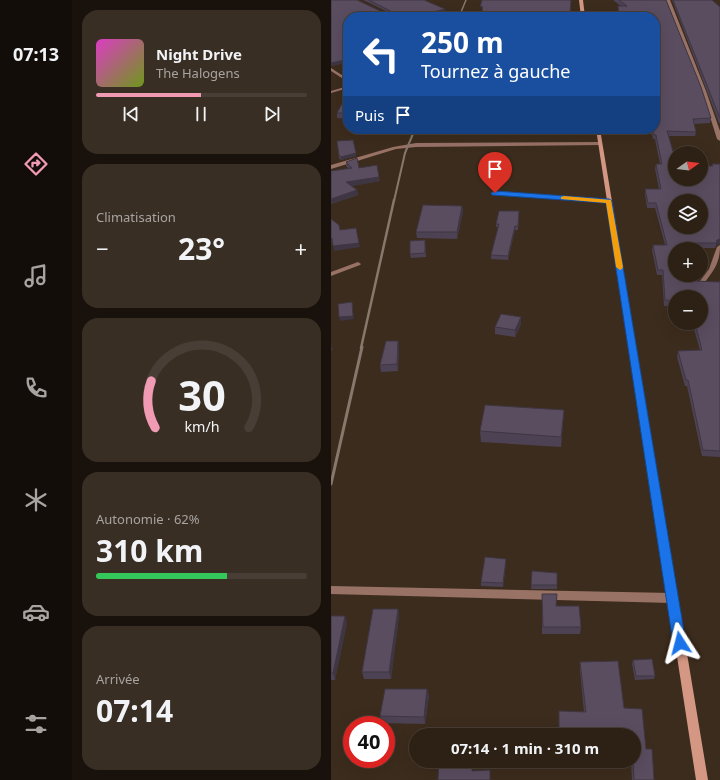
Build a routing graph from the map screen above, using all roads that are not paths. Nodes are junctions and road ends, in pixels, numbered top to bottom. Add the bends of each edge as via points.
1 (581, 0) edge
2 (668, 0) edge
3 (582, 12) edge
4 (331, 69) edge
5 (343, 77) edge
6 (343, 89) edge
7 (331, 92) edge
8 (599, 134) edge
9 (720, 139) edge
10 (600, 144) junction
11 (331, 167) edge
12 (495, 193) dead end
13 (609, 201) junction
14 (720, 247) edge
15 (358, 264) dead end
16 (331, 274) edge
17 (708, 274) edge
18 (331, 590) edge
19 (672, 598) junction
20 (702, 780) edge

1 - 3 street
2 - 9 street
4 - 5 street
6 - 7 street
8 - 10 street
10 - 11 street via 416,145 395,148
10 - 13 street
12 - 13 street
13 - 19 street
14 - 17 street
15 - 16 street
18 - 19 street
19 - 20 street

